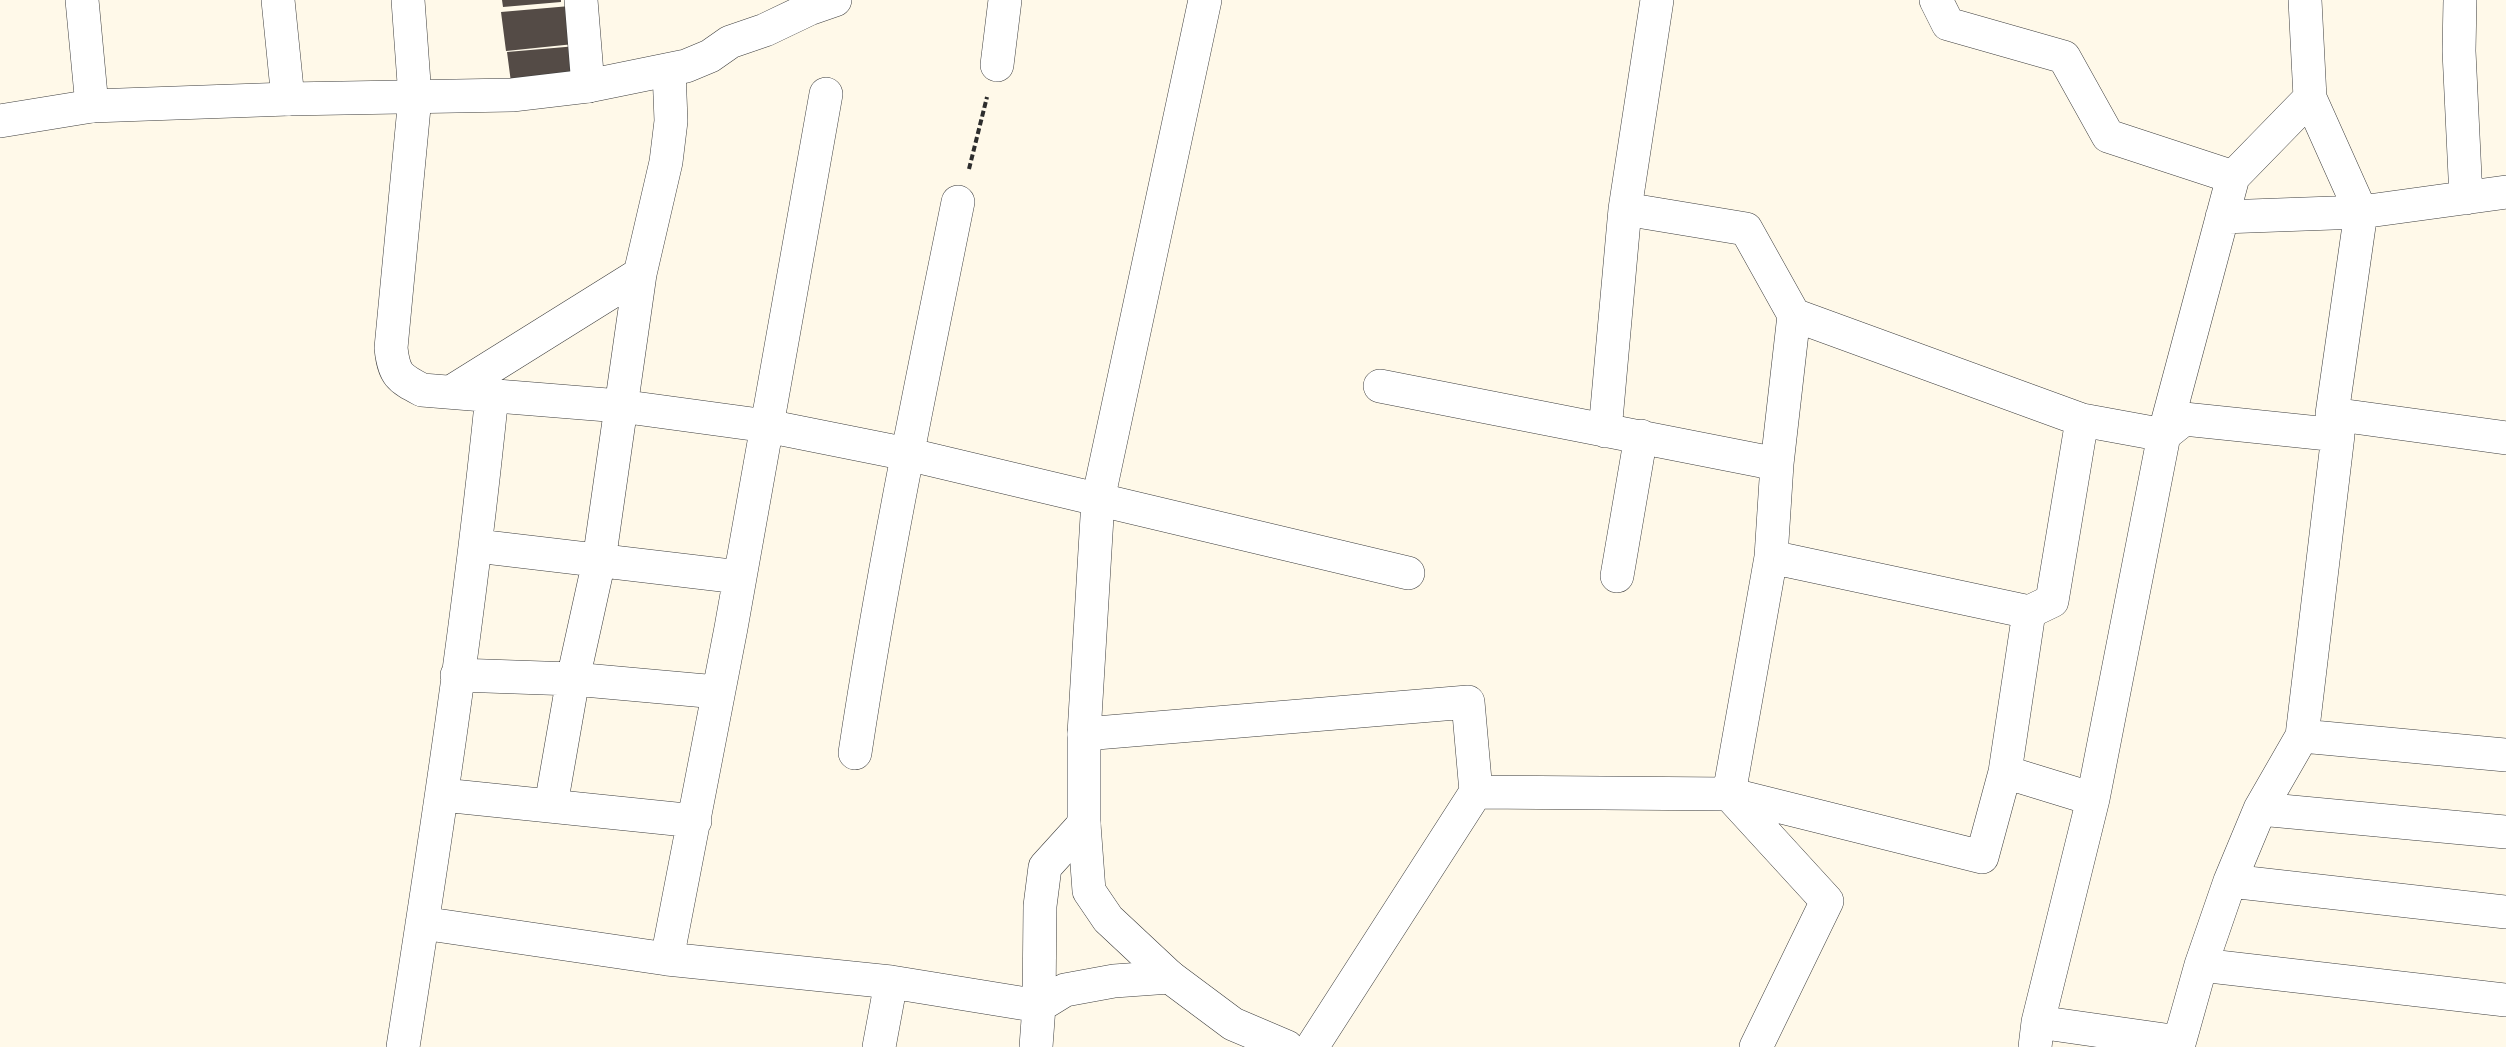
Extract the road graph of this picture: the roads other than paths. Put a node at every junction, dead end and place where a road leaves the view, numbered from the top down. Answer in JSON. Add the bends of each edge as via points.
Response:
{"nodes":[{"id":1,"x":82,"y":0,"type":"edge"},
{"id":2,"x":278,"y":0,"type":"edge"},
{"id":3,"x":408,"y":0,"type":"edge"},
{"id":4,"x":581,"y":0,"type":"edge"},
{"id":5,"x":1005,"y":0,"type":"edge"},
{"id":6,"x":1205,"y":0,"type":"edge"},
{"id":7,"x":1657,"y":0,"type":"edge"},
{"id":8,"x":2305,"y":0,"type":"edge"},
{"id":9,"x":2460,"y":0,"type":"edge"},
{"id":10,"x":818,"y":3,"type":"edge"},
{"id":11,"x":1946,"y":8,"type":"edge"},
{"id":12,"x":997,"y":65,"type":"road end"},
{"id":13,"x":669,"y":70,"type":"junction"},
{"id":14,"x":588,"y":86,"type":"junction"},
{"id":15,"x":826,"y":94,"type":"dead end"},
{"id":16,"x":415,"y":97,"type":"junction"},
{"id":17,"x":2310,"y":98,"type":"junction"},
{"id":18,"x":288,"y":99,"type":"junction"},
{"id":19,"x":92,"y":106,"type":"junction"},
{"id":20,"x":0,"y":121,"type":"edge"},
{"id":21,"x":2233,"y":177,"type":"junction"},
{"id":22,"x":963,"y":187,"type":"road end"},
{"id":23,"x":2506,"y":192,"type":"edge"},
{"id":24,"x":2466,"y":198,"type":"junction"},
{"id":25,"x":1625,"y":209,"type":"junction"},
{"id":26,"x":2361,"y":212,"type":"junction"},
{"id":27,"x":2222,"y":217,"type":"junction"},
{"id":28,"x":640,"y":274,"type":"junction"},
{"id":29,"x":1794,"y":315,"type":"junction"},
{"id":30,"x":1380,"y":386,"type":"dead end"},
{"id":31,"x":451,"y":392,"type":"junction"},
{"id":32,"x":492,"y":395,"type":"junction"},
{"id":33,"x":620,"y":406,"type":"junction"},
{"id":34,"x":2082,"y":420,"type":"junction"},
{"id":35,"x":2335,"y":425,"type":"junction"},
{"id":36,"x":767,"y":426,"type":"junction"},
{"id":37,"x":1605,"y":431,"type":"junction"},
{"id":38,"x":2164,"y":435,"type":"junction"},
{"id":39,"x":1641,"y":436,"type":"junction"},
{"id":40,"x":2506,"y":438,"type":"edge"},
{"id":41,"x":907,"y":454,"type":"junction"},
{"id":42,"x":1777,"y":464,"type":"junction"},
{"id":43,"x":1098,"y":500,"type":"junction"},
{"id":44,"x":477,"y":546,"type":"junction"},
{"id":45,"x":1771,"y":557,"type":"junction"},
{"id":46,"x":599,"y":561,"type":"junction"},
{"id":47,"x":1408,"y":573,"type":"dead end"},
{"id":48,"x":1617,"y":576,"type":"dead end"},
{"id":49,"x":739,"y":577,"type":"junction"},
{"id":50,"x":2029,"y":612,"type":"junction"},
{"id":51,"x":457,"y":675,"type":"junction"},
{"id":52,"x":573,"y":679,"type":"junction"},
{"id":53,"x":717,"y":692,"type":"junction"},
{"id":54,"x":1083,"y":734,"type":"junction"},
{"id":55,"x":2302,"y":736,"type":"junction"},
{"id":56,"x":855,"y":753,"type":"dead end"},
{"id":57,"x":2506,"y":755,"type":"edge"},
{"id":58,"x":2006,"y":772,"type":"junction"},
{"id":59,"x":1476,"y":792,"type":"junction"},
{"id":60,"x":1729,"y":794,"type":"junction"},
{"id":61,"x":443,"y":795,"type":"junction"},
{"id":62,"x":2093,"y":799,"type":"junction"},
{"id":63,"x":551,"y":805,"type":"junction"},
{"id":64,"x":2260,"y":809,"type":"junction"},
{"id":65,"x":695,"y":821,"type":"junction"},
{"id":66,"x":1083,"y":824,"type":"junction"},
{"id":67,"x":2506,"y":832,"type":"edge"},
{"id":68,"x":2230,"y":880,"type":"junction"},
{"id":69,"x":2506,"y":912,"type":"edge"},
{"id":70,"x":422,"y":923,"type":"junction"},
{"id":71,"x":667,"y":959,"type":"junction"},
{"id":72,"x":2201,"y":966,"type":"junction"},
{"id":73,"x":1170,"y":976,"type":"junction"},
{"id":74,"x":891,"y":982,"type":"junction"},
{"id":75,"x":2506,"y":1000,"type":"edge"},
{"id":76,"x":1039,"y":1006,"type":"junction"},
{"id":77,"x":2037,"y":1035,"type":"edge"},
{"id":78,"x":2179,"y":1045,"type":"edge"},
{"id":79,"x":404,"y":1047,"type":"edge"},
{"id":80,"x":879,"y":1047,"type":"edge"},
{"id":81,"x":1036,"y":1047,"type":"edge"},
{"id":82,"x":1287,"y":1047,"type":"edge"},
{"id":83,"x":1312,"y":1047,"type":"edge"},
{"id":84,"x":1756,"y":1047,"type":"edge"}],
"edges":[{"from":1,"to":19,"type":"street"},
{"from":2,"to":18,"type":"street"},
{"from":3,"to":16,"type":"street"},
{"from":4,"to":14,"type":"street"},
{"from":5,"to":12,"type":"street"},
{"from":6,"to":43,"type":"street"},
{"from":7,"to":25,"type":"street"},
{"from":8,"to":17,"type":"street"},
{"from":9,"to":24,"type":"street"},
{"from":10,"to":13,"type":"street","via":[[765,30],[730,42],[710,56]]},
{"from":11,"to":21,"type":"street","via":[[2064,57],[2108,136]]},
{"from":13,"to":14,"type":"street"},
{"from":13,"to":28,"type":"street","via":[[671,121],[666,162]]},
{"from":14,"to":16,"type":"street","via":[[512,95]]},
{"from":15,"to":36,"type":"street"},
{"from":16,"to":18,"type":"street"},
{"from":16,"to":31,"type":"street","via":[[391,348],[400,378],[422,390]]},
{"from":17,"to":21,"type":"street"},
{"from":17,"to":26,"type":"street"},
{"from":18,"to":19,"type":"street"},
{"from":19,"to":20,"type":"street"},
{"from":21,"to":27,"type":"street"},
{"from":22,"to":41,"type":"street"},
{"from":23,"to":24,"type":"street"},
{"from":24,"to":26,"type":"street"},
{"from":25,"to":29,"type":"street","via":[[1746,229]]},
{"from":25,"to":37,"type":"street"},
{"from":26,"to":27,"type":"street"},
{"from":26,"to":35,"type":"street"},
{"from":27,"to":38,"type":"street"},
{"from":28,"to":31,"type":"street"},
{"from":28,"to":33,"type":"street"},
{"from":29,"to":34,"type":"street"},
{"from":29,"to":42,"type":"street"},
{"from":30,"to":37,"type":"street"},
{"from":31,"to":32,"type":"street"},
{"from":32,"to":33,"type":"street"},
{"from":32,"to":44,"type":"street"},
{"from":33,"to":36,"type":"street"},
{"from":33,"to":46,"type":"street"},
{"from":34,"to":38,"type":"street"},
{"from":34,"to":50,"type":"street","via":[[2052,601]]},
{"from":35,"to":38,"type":"street","via":[[2184,419]]},
{"from":35,"to":40,"type":"street"},
{"from":35,"to":55,"type":"street"},
{"from":36,"to":41,"type":"street"},
{"from":36,"to":49,"type":"street"},
{"from":37,"to":39,"type":"street"},
{"from":38,"to":62,"type":"street"},
{"from":39,"to":42,"type":"street"},
{"from":39,"to":48,"type":"street"},
{"from":41,"to":43,"type":"street"},
{"from":41,"to":56,"type":"street"},
{"from":42,"to":45,"type":"street"},
{"from":43,"to":47,"type":"street"},
{"from":43,"to":54,"type":"street"},
{"from":44,"to":46,"type":"street"},
{"from":44,"to":51,"type":"street"},
{"from":45,"to":50,"type":"street"},
{"from":45,"to":60,"type":"street"},
{"from":46,"to":49,"type":"street"},
{"from":46,"to":52,"type":"street"},
{"from":49,"to":53,"type":"street"},
{"from":50,"to":58,"type":"street"},
{"from":51,"to":52,"type":"street"},
{"from":51,"to":61,"type":"street"},
{"from":52,"to":53,"type":"street"},
{"from":52,"to":63,"type":"street"},
{"from":53,"to":65,"type":"street"},
{"from":54,"to":59,"type":"street","via":[[1468,702]]},
{"from":54,"to":66,"type":"street"},
{"from":55,"to":57,"type":"street"},
{"from":55,"to":64,"type":"street"},
{"from":58,"to":60,"type":"street","via":[[1982,857]]},
{"from":58,"to":62,"type":"street"},
{"from":59,"to":60,"type":"street"},
{"from":59,"to":83,"type":"street"},
{"from":60,"to":84,"type":"street","via":[[1827,902]]},
{"from":61,"to":63,"type":"street"},
{"from":61,"to":70,"type":"street"},
{"from":62,"to":77,"type":"street"},
{"from":63,"to":65,"type":"street"},
{"from":64,"to":67,"type":"street"},
{"from":64,"to":68,"type":"street"},
{"from":65,"to":71,"type":"street"},
{"from":66,"to":73,"type":"street","via":[[1089,891],[1108,919]]},
{"from":66,"to":76,"type":"street","via":[[1045,867],[1040,906]]},
{"from":68,"to":69,"type":"street"},
{"from":68,"to":72,"type":"street"},
{"from":70,"to":71,"type":"street"},
{"from":70,"to":79,"type":"street"},
{"from":71,"to":74,"type":"street"},
{"from":72,"to":75,"type":"street"},
{"from":72,"to":78,"type":"street"},
{"from":73,"to":76,"type":"street","via":[[1065,990]]},
{"from":73,"to":82,"type":"street","via":[[1233,1024]]},
{"from":74,"to":76,"type":"street"},
{"from":74,"to":80,"type":"street"},
{"from":76,"to":81,"type":"street"},
{"from":77,"to":78,"type":"street"}]}
